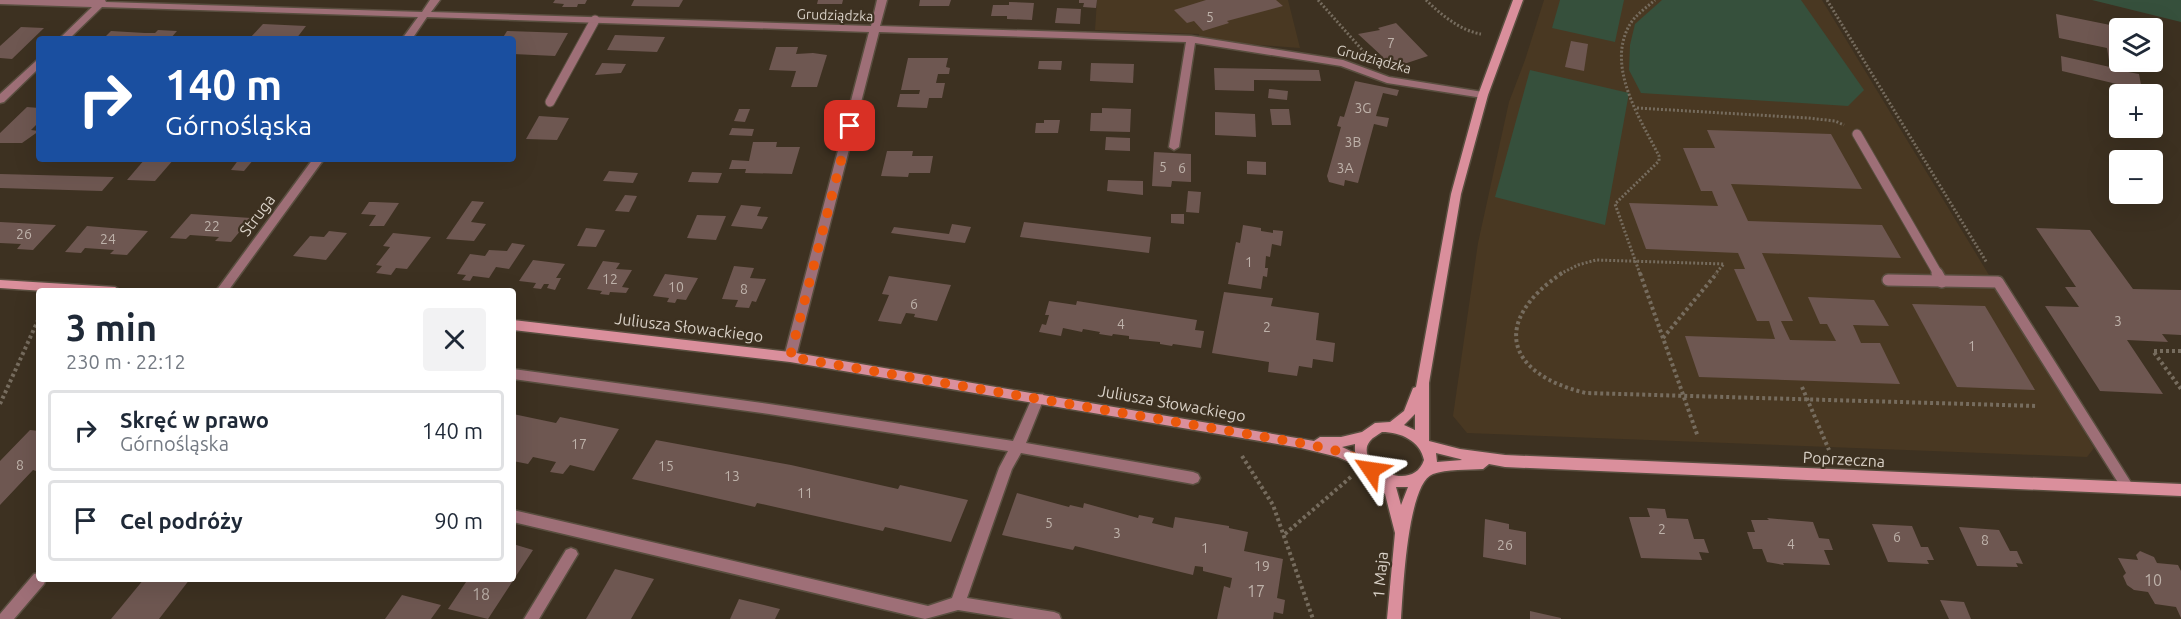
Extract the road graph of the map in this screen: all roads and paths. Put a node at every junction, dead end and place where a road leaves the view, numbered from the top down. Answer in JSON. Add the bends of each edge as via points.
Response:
{"nodes":[{"id":1,"x":435,"y":0,"type":"edge"},
{"id":2,"x":882,"y":0,"type":"edge"},
{"id":3,"x":1318,"y":0,"type":"edge"},
{"id":4,"x":1426,"y":0,"type":"edge"},
{"id":5,"x":1518,"y":0,"type":"edge"},
{"id":6,"x":1655,"y":0,"type":"edge"},
{"id":7,"x":1827,"y":0,"type":"edge"},
{"id":8,"x":0,"y":1,"type":"edge"},
{"id":9,"x":102,"y":2,"type":"edge"},
{"id":10,"x":425,"y":14,"type":"junction"},
{"id":11,"x":595,"y":20,"type":"junction"},
{"id":12,"x":875,"y":30,"type":"junction"},
{"id":13,"x":1481,"y":34,"type":"dead end"},
{"id":14,"x":67,"y":36,"type":"edge"},
{"id":15,"x":409,"y":36,"type":"edge"},
{"id":16,"x":1191,"y":39,"type":"junction"},
{"id":17,"x":36,"y":66,"type":"edge"},
{"id":18,"x":1387,"y":80,"type":"junction"},
{"id":19,"x":1483,"y":95,"type":"junction"},
{"id":20,"x":0,"y":100,"type":"edge"},
{"id":21,"x":549,"y":102,"type":"dead end"},
{"id":22,"x":1637,"y":108,"type":"junction"},
{"id":23,"x":1857,"y":134,"type":"joint"},
{"id":24,"x":1174,"y":147,"type":"dead end"},
{"id":25,"x":317,"y":162,"type":"edge"},
{"id":26,"x":1635,"y":262,"type":"junction"},
{"id":27,"x":1888,"y":280,"type":"dead end"},
{"id":28,"x":1942,"y":282,"type":"junction"},
{"id":29,"x":1998,"y":282,"type":"junction"},
{"id":30,"x":0,"y":284,"type":"edge"},
{"id":31,"x":66,"y":288,"type":"edge"},
{"id":32,"x":224,"y":288,"type":"edge"},
{"id":33,"x":36,"y":325,"type":"edge"},
{"id":34,"x":516,"y":325,"type":"edge"},
{"id":35,"x":1663,"y":338,"type":"junction"},
{"id":36,"x":2181,"y":351,"type":"edge"},
{"id":37,"x":790,"y":357,"type":"junction"},
{"id":38,"x":516,"y":374,"type":"edge"},
{"id":39,"x":1423,"y":383,"type":"junction"},
{"id":40,"x":1802,"y":387,"type":"dead end"},
{"id":41,"x":2181,"y":389,"type":"edge"},
{"id":42,"x":1683,"y":396,"type":"junction"},
{"id":43,"x":1038,"y":398,"type":"junction"},
{"id":44,"x":1807,"y":398,"type":"junction"},
{"id":45,"x":0,"y":404,"type":"edge"},
{"id":46,"x":2038,"y":406,"type":"dead end"},
{"id":47,"x":1394,"y":427,"type":"junction"},
{"id":48,"x":1364,"y":437,"type":"junction"},
{"id":49,"x":1698,"y":437,"type":"dead end"},
{"id":50,"x":1423,"y":442,"type":"junction"},
{"id":51,"x":1300,"y":443,"type":"junction"},
{"id":52,"x":1018,"y":446,"type":"junction"},
{"id":53,"x":1829,"y":450,"type":"dead end"},
{"id":54,"x":1242,"y":456,"type":"dead end"},
{"id":55,"x":1505,"y":461,"type":"junction"},
{"id":56,"x":1365,"y":464,"type":"junction"},
{"id":57,"x":1423,"y":473,"type":"junction"},
{"id":58,"x":1352,"y":475,"type":"dead end"},
{"id":59,"x":1378,"y":476,"type":"junction"},
{"id":60,"x":1193,"y":478,"type":"dead end"},
{"id":61,"x":2128,"y":488,"type":"junction"},
{"id":62,"x":2181,"y":490,"type":"edge"},
{"id":63,"x":516,"y":517,"type":"edge"},
{"id":64,"x":1284,"y":534,"type":"junction"},
{"id":65,"x":1402,"y":535,"type":"junction"},
{"id":66,"x":571,"y":554,"type":"dead end"},
{"id":67,"x":36,"y":582,"type":"edge"},
{"id":68,"x":958,"y":603,"type":"junction"},
{"id":69,"x":5,"y":619,"type":"edge"},
{"id":70,"x":531,"y":619,"type":"edge"},
{"id":71,"x":1054,"y":619,"type":"edge"},
{"id":72,"x":1313,"y":619,"type":"edge"},
{"id":73,"x":1394,"y":619,"type":"edge"}],
"edges":[{"from":1,"to":10,"type":"street"},
{"from":2,"to":12,"type":"street"},
{"from":3,"to":18,"type":"path"},
{"from":4,"to":13,"type":"path","via":[[1439,13]]},
{"from":5,"to":19,"type":"street"},
{"from":6,"to":22,"type":"path","via":[[1627,28],[1622,54],[1625,82]]},
{"from":7,"to":29,"type":"path"},
{"from":8,"to":9,"type":"street","name":"Grudziądzka"},
{"from":9,"to":10,"type":"street","name":"Grudziądzka"},
{"from":9,"to":14,"type":"street"},
{"from":10,"to":11,"type":"street","name":"Grudziądzka"},
{"from":10,"to":15,"type":"street"},
{"from":11,"to":12,"type":"street","name":"Grudziądzka"},
{"from":11,"to":21,"type":"lane"},
{"from":12,"to":16,"type":"street","name":"Grudziądzka"},
{"from":12,"to":37,"type":"street"},
{"from":16,"to":18,"type":"street","name":"Grudziądzka","via":[[1342,63]]},
{"from":16,"to":24,"type":"street"},
{"from":17,"to":20,"type":"street"},
{"from":18,"to":19,"type":"street","name":"Grudziądzka"},
{"from":19,"to":39,"type":"street","via":[[1456,194]]},
{"from":22,"to":23,"type":"path","via":[[1835,121]]},
{"from":22,"to":26,"type":"path","via":[[1659,161],[1615,204]]},
{"from":23,"to":28,"type":"lane"},
{"from":25,"to":32,"type":"street","name":"Struga"},
{"from":26,"to":35,"type":"path"},
{"from":26,"to":35,"type":"path","via":[[1724,264]]},
{"from":26,"to":42,"type":"path","via":[[1592,260],[1569,268],[1536,295],[1519,316],[1516,344],[1524,360],[1551,382],[1571,391]]},
{"from":27,"to":28,"type":"lane"},
{"from":28,"to":29,"type":"lane"},
{"from":29,"to":61,"type":"lane"},
{"from":30,"to":31,"type":"street"},
{"from":33,"to":45,"type":"path"},
{"from":34,"to":37,"type":"street","name":"Juliusza Słowackiego"},
{"from":35,"to":42,"type":"path"},
{"from":36,"to":41,"type":"path","via":[[2153,351]]},
{"from":37,"to":43,"type":"street","name":"Juliusza Słowackiego"},
{"from":38,"to":52,"type":"street"},
{"from":39,"to":47,"type":"street","via":[[1409,414]]},
{"from":39,"to":50,"type":"street"},
{"from":40,"to":44,"type":"path"},
{"from":42,"to":44,"type":"path"},
{"from":42,"to":49,"type":"path"},
{"from":43,"to":51,"type":"street","name":"Juliusza Słowackiego"},
{"from":43,"to":52,"type":"street"},
{"from":44,"to":46,"type":"path"},
{"from":44,"to":53,"type":"path"},
{"from":47,"to":48,"type":"street","via":[[1380,428]]},
{"from":47,"to":50,"type":"street","via":[[1408,430]]},
{"from":48,"to":51,"type":"street","name":"Juliusza Słowackiego"},
{"from":48,"to":56,"type":"street","via":[[1361,448]]},
{"from":50,"to":55,"type":"street","name":"Poprzeczna","via":[[1460,454]]},
{"from":50,"to":57,"type":"street","via":[[1430,457]]},
{"from":51,"to":56,"type":"street","name":"Juliusza Słowackiego","via":[[1341,452]]},
{"from":52,"to":60,"type":"street"},
{"from":52,"to":68,"type":"street","via":[[1006,468]]},
{"from":54,"to":64,"type":"path","via":[[1273,505]]},
{"from":55,"to":57,"type":"street","name":"Poprzeczna"},
{"from":55,"to":61,"type":"street","name":"Poprzeczna"},
{"from":56,"to":59,"type":"street"},
{"from":57,"to":59,"type":"street","via":[[1397,482]]},
{"from":57,"to":65,"type":"street","name":"1 Maja","via":[[1409,498]]},
{"from":58,"to":64,"type":"path"},
{"from":59,"to":65,"type":"street","name":"1 Maja","via":[[1391,491]]},
{"from":61,"to":62,"type":"street","name":"Poprzeczna"},
{"from":63,"to":68,"type":"street","via":[[928,614]]},
{"from":64,"to":72,"type":"path"},
{"from":65,"to":73,"type":"street","name":"1 Maja"},
{"from":66,"to":70,"type":"street"},
{"from":67,"to":69,"type":"street"},
{"from":68,"to":71,"type":"street"}]}
